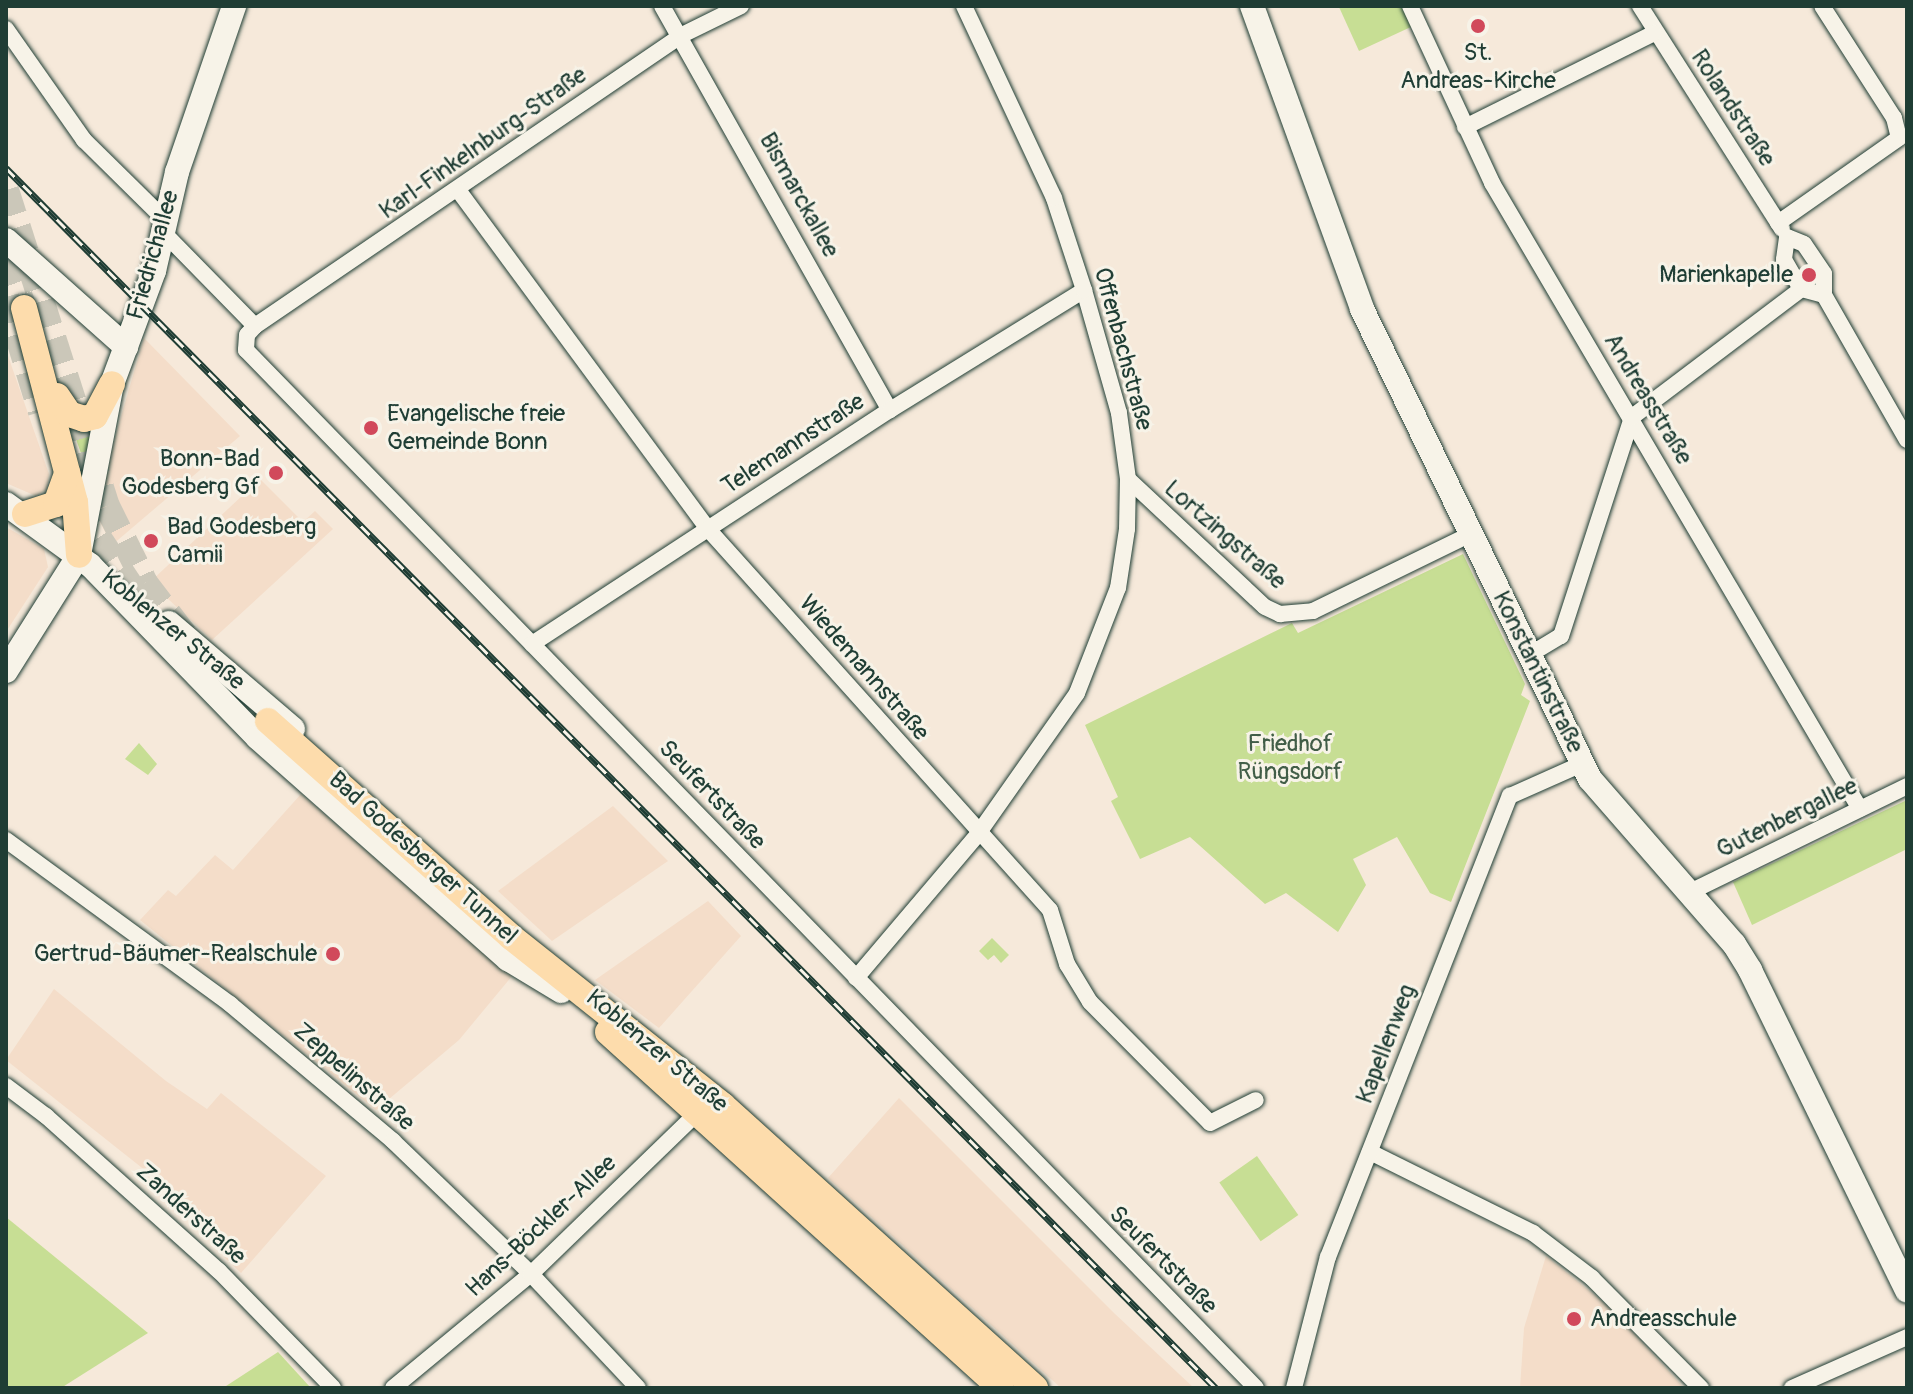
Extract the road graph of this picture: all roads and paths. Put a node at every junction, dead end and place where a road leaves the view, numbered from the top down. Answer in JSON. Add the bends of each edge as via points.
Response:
{"nodes":[{"id":1,"x":234,"y":6,"type":"edge"},
{"id":2,"x":662,"y":6,"type":"edge"},
{"id":3,"x":741,"y":6,"type":"edge"},
{"id":4,"x":964,"y":6,"type":"edge"},
{"id":5,"x":1252,"y":6,"type":"edge"},
{"id":6,"x":1410,"y":6,"type":"edge"},
{"id":7,"x":1640,"y":6,"type":"edge"},
{"id":8,"x":1822,"y":6,"type":"edge"},
{"id":9,"x":6,"y":29,"type":"edge"},
{"id":10,"x":1654,"y":33,"type":"junction"},
{"id":11,"x":682,"y":35,"type":"junction"},
{"id":12,"x":1465,"y":127,"type":"junction"},
{"id":13,"x":458,"y":190,"type":"junction"},
{"id":14,"x":163,"y":225,"type":"junction"},
{"id":15,"x":1782,"y":230,"type":"junction"},
{"id":16,"x":6,"y":240,"type":"edge"},
{"id":17,"x":1801,"y":289,"type":"junction"},
{"id":18,"x":1084,"y":290,"type":"junction"},
{"id":19,"x":1824,"y":295,"type":"junction"},
{"id":20,"x":255,"y":326,"type":"junction"},
{"id":21,"x":126,"y":347,"type":"junction"},
{"id":22,"x":112,"y":384,"type":"junction"},
{"id":23,"x":57,"y":396,"type":"junction"},
{"id":24,"x":890,"y":410,"type":"junction"},
{"id":25,"x":1632,"y":417,"type":"junction"},
{"id":26,"x":1907,"y":440,"type":"edge"},
{"id":27,"x":67,"y":473,"type":"junction"},
{"id":28,"x":1128,"y":479,"type":"junction"},
{"id":29,"x":89,"y":498,"type":"junction"},
{"id":30,"x":15,"y":509,"type":"edge"},
{"id":31,"x":708,"y":529,"type":"junction"},
{"id":32,"x":1471,"y":534,"type":"junction"},
{"id":33,"x":84,"y":560,"type":"junction"},
{"id":34,"x":532,"y":644,"type":"junction"},
{"id":35,"x":1529,"y":655,"type":"junction"},
{"id":36,"x":6,"y":671,"type":"edge"},
{"id":37,"x":256,"y":697,"type":"junction"},
{"id":38,"x":235,"y":716,"type":"junction"},
{"id":39,"x":267,"y":726,"type":"junction"},
{"id":40,"x":1582,"y":764,"type":"junction"},
{"id":41,"x":1907,"y":786,"type":"edge"},
{"id":42,"x":1860,"y":809,"type":"junction"},
{"id":43,"x":978,"y":834,"type":"junction"},
{"id":44,"x":6,"y":840,"type":"edge"},
{"id":45,"x":1688,"y":893,"type":"junction"},
{"id":46,"x":856,"y":978,"type":"junction"},
{"id":47,"x":571,"y":990,"type":"junction"},
{"id":48,"x":6,"y":1086,"type":"edge"},
{"id":49,"x":1256,"y":1100,"type":"dead end"},
{"id":50,"x":722,"y":1105,"type":"junction"},
{"id":51,"x":696,"y":1110,"type":"junction"},
{"id":52,"x":1370,"y":1152,"type":"junction"},
{"id":53,"x":531,"y":1274,"type":"junction"},
{"id":54,"x":1907,"y":1291,"type":"edge"},
{"id":55,"x":1907,"y":1337,"type":"edge"},
{"id":56,"x":333,"y":1388,"type":"edge"},
{"id":57,"x":393,"y":1388,"type":"edge"},
{"id":58,"x":638,"y":1388,"type":"edge"},
{"id":59,"x":1001,"y":1388,"type":"edge"},
{"id":60,"x":1035,"y":1388,"type":"edge"},
{"id":61,"x":1256,"y":1388,"type":"edge"},
{"id":62,"x":1294,"y":1388,"type":"edge"},
{"id":63,"x":1701,"y":1388,"type":"edge"},
{"id":64,"x":1792,"y":1388,"type":"edge"}],
"edges":[{"from":1,"to":14,"type":"main road","name":"Friedrichallee"},
{"from":2,"to":11,"type":"street","name":"Bismarckallee"},
{"from":3,"to":11,"type":"street","name":"Karl-Finkelnburg-Straße"},
{"from":4,"to":18,"type":"street","name":"Offenbachstraße","via":[[1054,198]]},
{"from":5,"to":32,"type":"main road","name":"Konstantinstraße","via":[[1362,309]]},
{"from":6,"to":12,"type":"street","name":"Andreasstraße"},
{"from":7,"to":10,"type":"street","name":"Rolandstraße"},
{"from":8,"to":15,"type":"street","via":[[1894,118],[1899,138]]},
{"from":9,"to":14,"type":"street","via":[[84,140]]},
{"from":10,"to":12,"type":"street"},
{"from":10,"to":15,"type":"street","name":"Rolandstraße"},
{"from":11,"to":13,"type":"street","name":"Karl-Finkelnburg-Straße"},
{"from":11,"to":24,"type":"street","name":"Bismarckallee"},
{"from":12,"to":25,"type":"street","name":"Andreasstraße","via":[[1492,183]]},
{"from":13,"to":20,"type":"street","name":"Karl-Finkelnburg-Straße"},
{"from":13,"to":31,"type":"street","name":"Wiedemannstraße"},
{"from":14,"to":20,"type":"street"},
{"from":14,"to":21,"type":"main road","name":"Friedrichallee","via":[[154,271]]},
{"from":15,"to":17,"type":"street","name":"Rolandstraße","via":[[1784,259]]},
{"from":15,"to":19,"type":"street","name":"Rolandstraße","via":[[1804,244],[1824,274]]},
{"from":16,"to":21,"type":"main road"},
{"from":17,"to":19,"type":"street"},
{"from":17,"to":25,"type":"street"},
{"from":18,"to":24,"type":"street","name":"Telemannstraße"},
{"from":18,"to":28,"type":"street","name":"Offenbachstraße","via":[[1119,413]]},
{"from":19,"to":26,"type":"street","name":"Rolandstraße"},
{"from":20,"to":34,"type":"street","name":"Seufertstraße","via":[[247,335],[246,350],[256,365]]},
{"from":21,"to":22,"type":"main road","name":"Friedrichallee"},
{"from":22,"to":23,"type":"main road","via":[[95,416],[84,419],[69,414]]},
{"from":22,"to":29,"type":"main road","name":"Friedrichallee"},
{"from":23,"to":27,"type":"main road","via":[[28,309]]},
{"from":23,"to":29,"type":"main road"},
{"from":24,"to":31,"type":"street","name":"Telemannstraße"},
{"from":25,"to":35,"type":"street","via":[[1561,636]]},
{"from":25,"to":42,"type":"street","name":"Andreasstraße"},
{"from":27,"to":30,"type":"main road","via":[[56,504]]},
{"from":27,"to":33,"type":"main road"},
{"from":28,"to":32,"type":"street","name":"Lortzingstraße","via":[[1265,607],[1280,614],[1313,611]]},
{"from":28,"to":43,"type":"street","name":"Offenbachstraße","via":[[1120,576],[1104,630],[1077,693]]},
{"from":29,"to":33,"type":"main road","name":"Friedrichallee"},
{"from":30,"to":33,"type":"main road","name":"Koblenzer Straße"},
{"from":31,"to":34,"type":"street","name":"Telemannstraße"},
{"from":31,"to":43,"type":"street","name":"Wiedemannstraße"},
{"from":32,"to":35,"type":"main road","name":"Konstantinstraße"},
{"from":33,"to":36,"type":"main road"},
{"from":33,"to":37,"type":"main road","name":"Koblenzer Straße","via":[[119,581]]},
{"from":33,"to":38,"type":"main road","name":"Koblenzer Straße","via":[[183,655]]},
{"from":34,"to":46,"type":"street","name":"Seufertstraße"},
{"from":35,"to":40,"type":"main road","name":"Konstantinstraße"},
{"from":37,"to":38,"type":"main road","name":"Koblenzer Straße","via":[[252,715]]},
{"from":37,"to":39,"type":"main road","name":"Koblenzer Straße"},
{"from":38,"to":39,"type":"main road","name":"Koblenzer Straße"},
{"from":39,"to":47,"type":"main road","name":"Bad Godesberger Tunnel"},
{"from":40,"to":45,"type":"main road","name":"Konstantinstraße","via":[[1607,804]]},
{"from":40,"to":52,"type":"street","name":"Kapellenweg","via":[[1510,796]]},
{"from":41,"to":42,"type":"street","name":"Gutenbergallee"},
{"from":42,"to":45,"type":"street","name":"Gutenbergallee"},
{"from":43,"to":46,"type":"street","name":"Offenbachstraße"},
{"from":43,"to":49,"type":"street","name":"Wiedemannstraße","via":[[1050,910],[1067,964],[1090,1002],[1210,1123]]},
{"from":44,"to":53,"type":"street","name":"Zeppelinstraße","via":[[292,1054],[439,1181]]},
{"from":45,"to":54,"type":"main road","name":"Konstantinstraße","via":[[1750,970]]},
{"from":46,"to":61,"type":"street","name":"Seufertstraße"},
{"from":47,"to":50,"type":"main road","name":"Koblenzer Straße"},
{"from":47,"to":51,"type":"main road","name":"Koblenzer Straße"},
{"from":48,"to":56,"type":"street","name":"Zanderstraße","via":[[219,1271]]},
{"from":50,"to":51,"type":"street"},
{"from":50,"to":60,"type":"main road","name":"Koblenzer Straße"},
{"from":51,"to":53,"type":"street","name":"Hans-Böckler-Allee"},
{"from":51,"to":59,"type":"main road","name":"Koblenzer Straße"},
{"from":52,"to":62,"type":"street","name":"Kapellenweg","via":[[1328,1257]]},
{"from":52,"to":63,"type":"street","via":[[1533,1233],[1592,1278]]},
{"from":53,"to":57,"type":"street","name":"Hans-Böckler-Allee"},
{"from":53,"to":58,"type":"street","name":"Zeppelinstraße"},
{"from":55,"to":64,"type":"street"}]}
